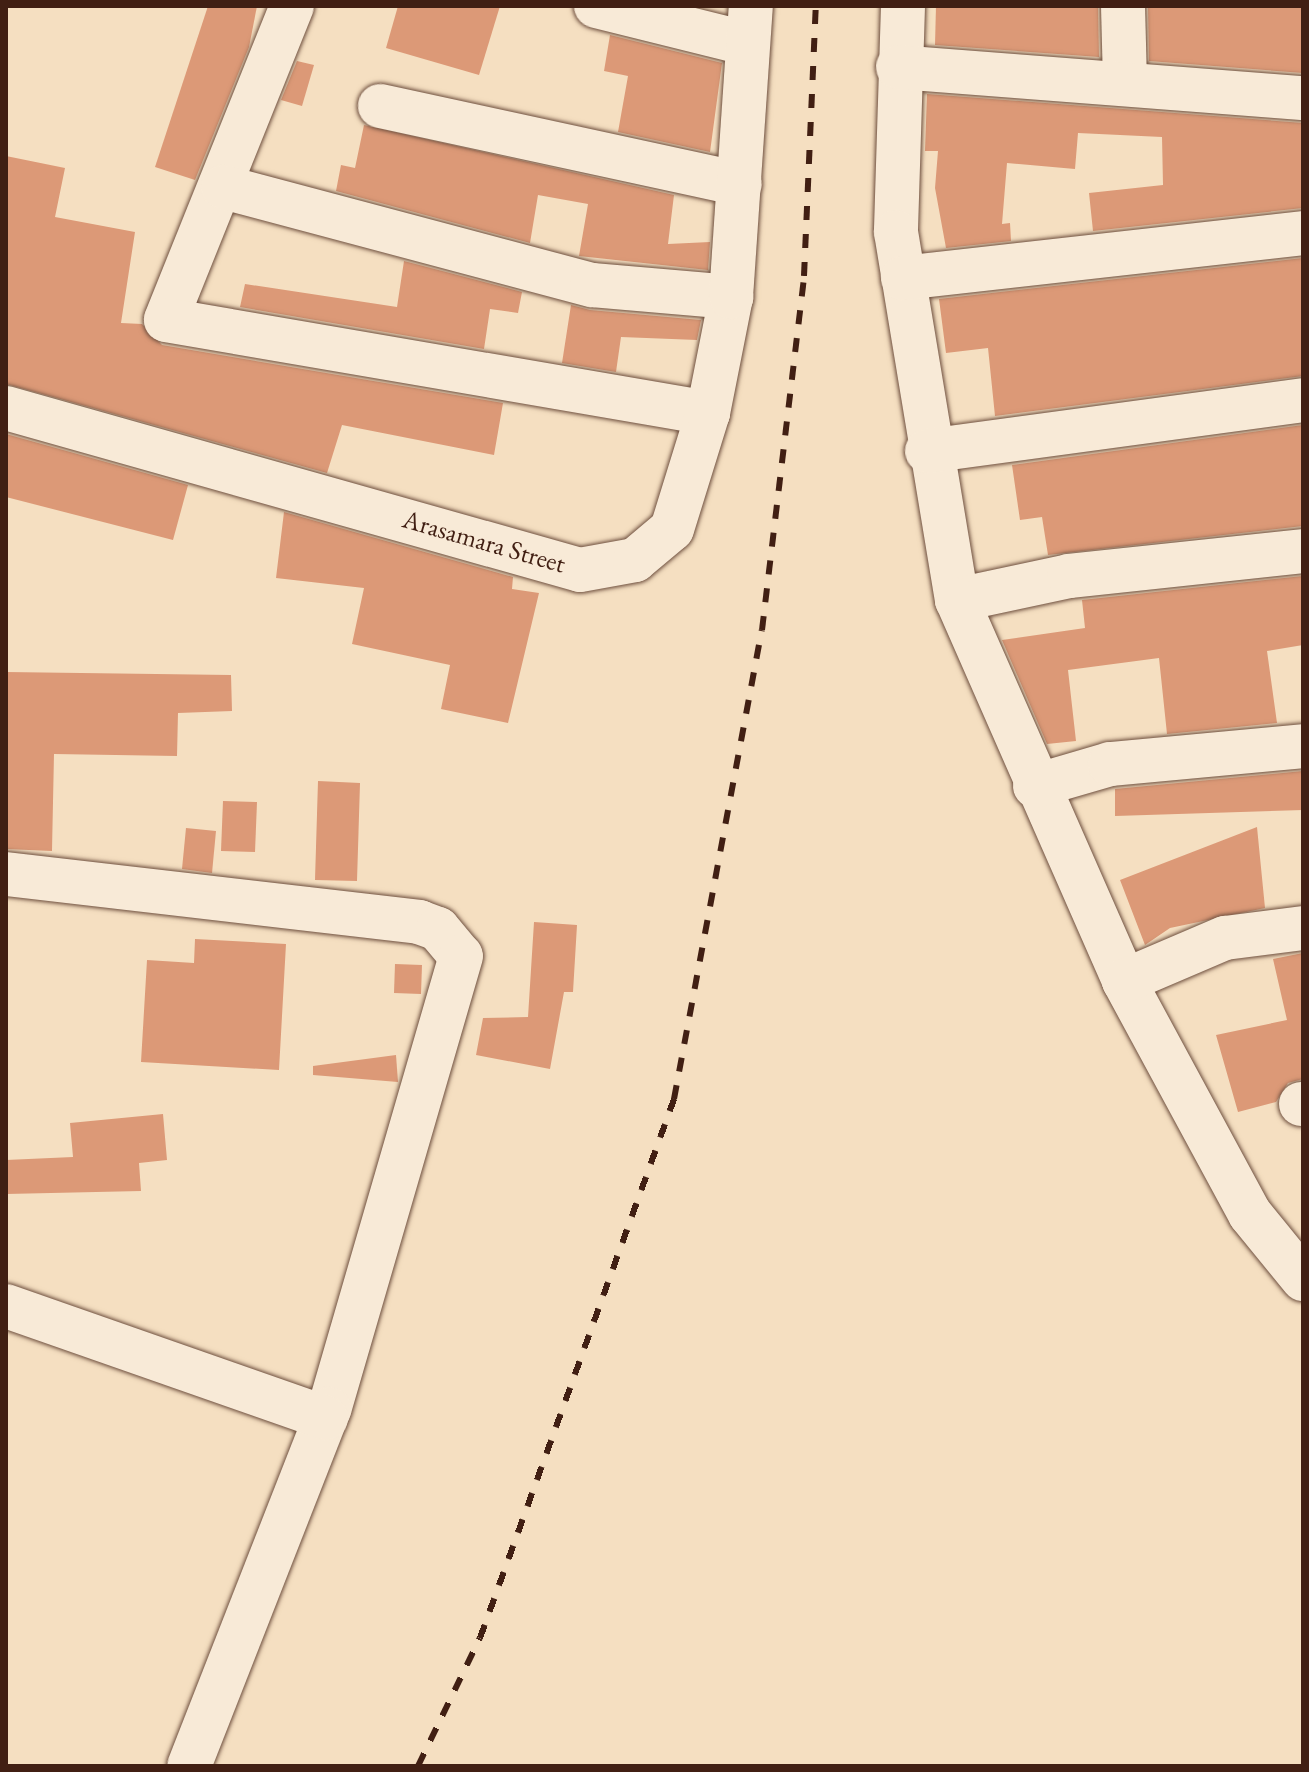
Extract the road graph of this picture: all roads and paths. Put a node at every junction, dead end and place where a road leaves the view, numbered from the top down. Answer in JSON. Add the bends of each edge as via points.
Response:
{"nodes":[{"id":1,"x":292,"y":6,"type":"edge"},
{"id":2,"x":596,"y":6,"type":"edge"},
{"id":3,"x":903,"y":6,"type":"edge"},
{"id":4,"x":1123,"y":6,"type":"edge"},
{"id":5,"x":749,"y":24,"type":"edge"},
{"id":6,"x":898,"y":67,"type":"junction"},
{"id":7,"x":1125,"y":82,"type":"junction"},
{"id":8,"x":1303,"y":98,"type":"edge"},
{"id":9,"x":380,"y":106,"type":"dead end"},
{"id":10,"x":740,"y":184,"type":"junction"},
{"id":11,"x":223,"y":187,"type":"junction"},
{"id":12,"x":1303,"y":233,"type":"edge"},
{"id":13,"x":903,"y":278,"type":"junction"},
{"id":14,"x":731,"y":297,"type":"junction"},
{"id":15,"x":1303,"y":400,"type":"edge"},
{"id":16,"x":6,"y":408,"type":"edge"},
{"id":17,"x":708,"y":413,"type":"junction"},
{"id":18,"x":927,"y":451,"type":"junction"},
{"id":19,"x":1303,"y":551,"type":"edge"},
{"id":20,"x":957,"y":600,"type":"junction"},
{"id":21,"x":1303,"y":746,"type":"edge"},
{"id":22,"x":1035,"y":786,"type":"junction"},
{"id":23,"x":6,"y":874,"type":"edge"},
{"id":24,"x":1303,"y":928,"type":"edge"},
{"id":25,"x":1124,"y":981,"type":"junction"},
{"id":26,"x":1303,"y":1279,"type":"edge"},
{"id":27,"x":6,"y":1306,"type":"edge"},
{"id":28,"x":326,"y":1418,"type":"junction"},
{"id":29,"x":189,"y":1766,"type":"edge"}],
"edges":[{"from":1,"to":11,"type":"street"},
{"from":2,"to":5,"type":"street"},
{"from":3,"to":6,"type":"street"},
{"from":4,"to":7,"type":"street"},
{"from":5,"to":10,"type":"street","name":"Arasamara Street"},
{"from":6,"to":7,"type":"street"},
{"from":6,"to":13,"type":"street"},
{"from":7,"to":8,"type":"street"},
{"from":9,"to":10,"type":"street"},
{"from":10,"to":14,"type":"street","name":"Arasamara Street"},
{"from":11,"to":14,"type":"street","via":[[592,285]]},
{"from":11,"to":17,"type":"street","via":[[166,320]]},
{"from":12,"to":13,"type":"street"},
{"from":13,"to":18,"type":"street"},
{"from":14,"to":17,"type":"street","name":"Arasamara Street"},
{"from":15,"to":18,"type":"street"},
{"from":16,"to":17,"type":"street","name":"Arasamara Street","via":[[580,570],[635,560],[672,529]]},
{"from":18,"to":20,"type":"street"},
{"from":19,"to":20,"type":"street","via":[[1069,576]]},
{"from":20,"to":22,"type":"street"},
{"from":21,"to":22,"type":"street","via":[[1110,764]]},
{"from":22,"to":25,"type":"street"},
{"from":23,"to":28,"type":"street","via":[[419,922],[438,929],[461,956]]},
{"from":24,"to":25,"type":"street","via":[[1225,938]]},
{"from":25,"to":26,"type":"street","via":[[1250,1214]]},
{"from":27,"to":28,"type":"street"},
{"from":28,"to":29,"type":"street"}]}
